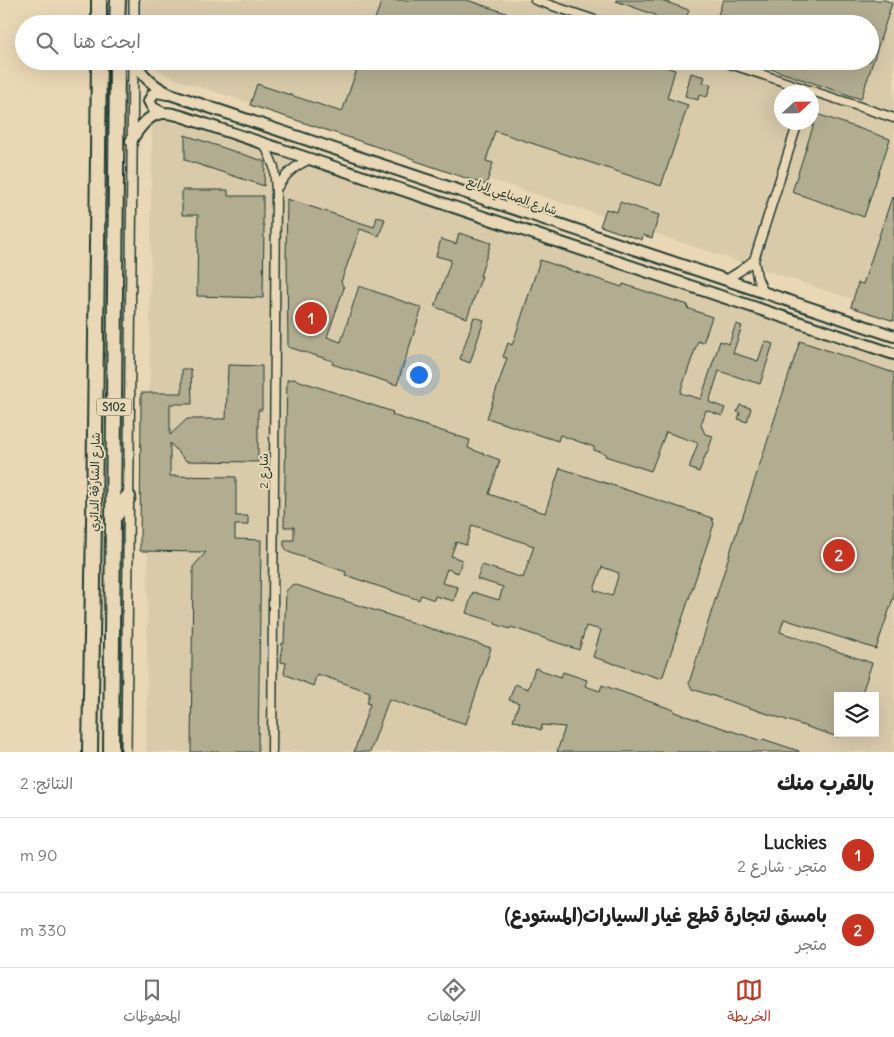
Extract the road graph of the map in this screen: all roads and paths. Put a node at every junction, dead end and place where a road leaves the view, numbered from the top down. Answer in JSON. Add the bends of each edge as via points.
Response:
{"nodes":[{"id":1,"x":99,"y":0,"type":"edge"},
{"id":2,"x":118,"y":0,"type":"edge"},
{"id":3,"x":134,"y":0,"type":"edge"},
{"id":4,"x":535,"y":0,"type":"edge"},
{"id":5,"x":99,"y":15,"type":"edge"},
{"id":6,"x":117,"y":15,"type":"edge"},
{"id":7,"x":134,"y":15,"type":"edge"},
{"id":8,"x":580,"y":15,"type":"edge"},
{"id":9,"x":99,"y":70,"type":"edge"},
{"id":10,"x":117,"y":70,"type":"edge"},
{"id":11,"x":134,"y":70,"type":"edge"},
{"id":12,"x":140,"y":70,"type":"edge"},
{"id":13,"x":747,"y":70,"type":"edge"},
{"id":14,"x":791,"y":85,"type":"edge"},
{"id":15,"x":170,"y":94,"type":"junction"},
{"id":16,"x":819,"y":94,"type":"edge"},
{"id":17,"x":162,"y":113,"type":"junction"},
{"id":18,"x":894,"y":118,"type":"edge"},
{"id":19,"x":795,"y":130,"type":"edge"},
{"id":20,"x":132,"y":141,"type":"junction"},
{"id":21,"x":265,"y":145,"type":"junction"},
{"id":22,"x":312,"y":159,"type":"junction"},
{"id":23,"x":276,"y":190,"type":"junction"},
{"id":24,"x":754,"y":260,"type":"junction"},
{"id":25,"x":726,"y":280,"type":"junction"},
{"id":26,"x":764,"y":293,"type":"junction"},
{"id":27,"x":894,"y":336,"type":"edge"},
{"id":28,"x":894,"y":354,"type":"edge"},
{"id":29,"x":128,"y":497,"type":"junction"},
{"id":30,"x":113,"y":519,"type":"junction"},
{"id":31,"x":90,"y":752,"type":"edge"},
{"id":32,"x":111,"y":752,"type":"edge"},
{"id":33,"x":126,"y":752,"type":"edge"},
{"id":34,"x":272,"y":752,"type":"edge"}],
"edges":[{"from":1,"to":5,"type":"highway"},
{"from":2,"to":6,"type":"highway"},
{"from":3,"to":7,"type":"street"},
{"from":4,"to":8,"type":"street"},
{"from":9,"to":31,"type":"highway","name":"شارع الشارقة الدائري","number":"S102"},
{"from":10,"to":30,"type":"highway","name":"شارع الشارقة الدائري","number":"S102"},
{"from":11,"to":20,"type":"street"},
{"from":12,"to":15,"type":"main road","name":"شارع الصناعي الرابع","via":[[152,85]]},
{"from":13,"to":14,"type":"street"},
{"from":15,"to":17,"type":"main road","via":[[157,92],[150,97],[150,105]]},
{"from":15,"to":25,"type":"main road","name":"شارع الصناعي الرابع"},
{"from":16,"to":18,"type":"street"},
{"from":17,"to":20,"type":"main road","via":[[141,126]]},
{"from":17,"to":21,"type":"main road","via":[[184,117]]},
{"from":19,"to":24,"type":"street"},
{"from":20,"to":29,"type":"street"},
{"from":21,"to":22,"type":"main road"},
{"from":21,"to":23,"type":"street","name":"شارع 2","via":[[274,167]]},
{"from":22,"to":23,"type":"street","via":[[294,167]]},
{"from":22,"to":28,"type":"main road"},
{"from":23,"to":34,"type":"street","name":"شارع 2"},
{"from":24,"to":25,"type":"street"},
{"from":24,"to":26,"type":"street"},
{"from":25,"to":26,"type":"main road","name":"شارع الصناعي الرابع"},
{"from":26,"to":27,"type":"main road","name":"شارع الصناعي الرابع"},
{"from":29,"to":30,"type":"highway"},
{"from":29,"to":33,"type":"street"},
{"from":30,"to":32,"type":"highway","name":"شارع الشارقة الدائري","number":"S102"}]}
